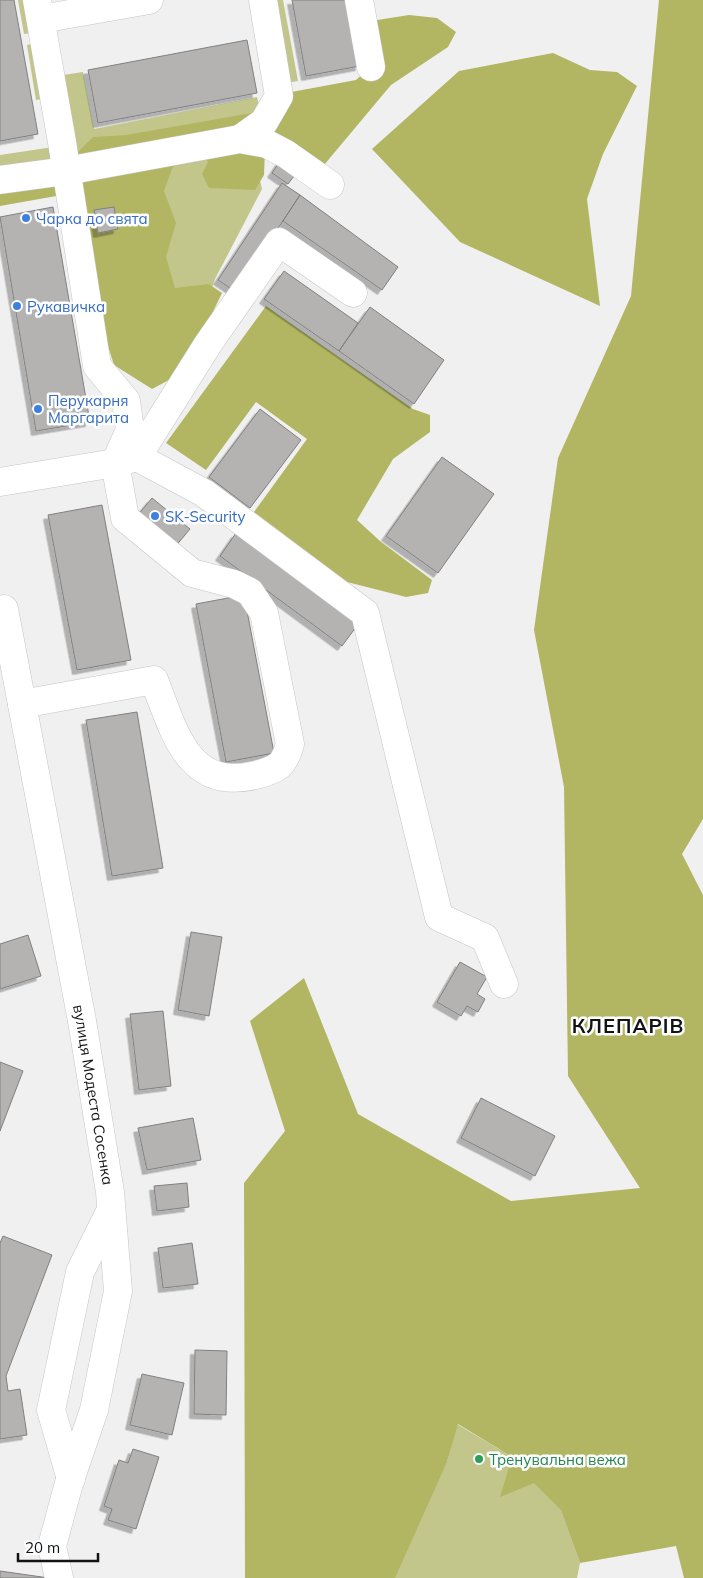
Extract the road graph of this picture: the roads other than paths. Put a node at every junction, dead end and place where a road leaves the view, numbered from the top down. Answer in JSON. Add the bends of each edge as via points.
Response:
{"nodes":[{"id":1,"x":149,"y":0,"type":"edge"},
{"id":2,"x":263,"y":0,"type":"edge"},
{"id":3,"x":359,"y":0,"type":"edge"},
{"id":4,"x":39,"y":9,"type":"edge"},
{"id":5,"x":371,"y":67,"type":"dead end"},
{"id":6,"x":240,"y":138,"type":"junction"},
{"id":7,"x":66,"y":171,"type":"junction"},
{"id":8,"x":0,"y":180,"type":"edge"},
{"id":9,"x":330,"y":185,"type":"dead end"},
{"id":10,"x":353,"y":294,"type":"dead end"},
{"id":11,"x":126,"y":460,"type":"junction"},
{"id":12,"x":0,"y":482,"type":"edge"},
{"id":13,"x":1,"y":605,"type":"edge"},
{"id":14,"x":22,"y":704,"type":"junction"},
{"id":15,"x":504,"y":984,"type":"dead end"},
{"id":16,"x":111,"y":1210,"type":"junction"},
{"id":17,"x":70,"y":1479,"type":"junction"},
{"id":18,"x":59,"y":1578,"type":"edge"}],
"edges":[{"from":1,"to":4,"type":"street"},
{"from":2,"to":6,"type":"street","via":[[279,96],[264,122]]},
{"from":3,"to":5,"type":"street"},
{"from":4,"to":7,"type":"street"},
{"from":6,"to":7,"type":"street"},
{"from":6,"to":9,"type":"street","via":[[267,144]]},
{"from":7,"to":8,"type":"street"},
{"from":7,"to":11,"type":"street","via":[[97,366],[126,401],[130,430]]},
{"from":10,"to":11,"type":"street","via":[[279,242]]},
{"from":11,"to":12,"type":"street"},
{"from":11,"to":14,"type":"street","via":[[125,518],[192,573],[234,584],[250,592],[264,613],[290,744],[286,760],[274,770],[241,779],[210,773],[193,762],[179,744],[154,680]]},
{"from":11,"to":15,"type":"street","via":[[204,493],[364,613],[439,917],[485,938]]},
{"from":13,"to":14,"type":"street","name":"вулиця Модеста Сосенка"},
{"from":14,"to":16,"type":"street","name":"вулиця Модеста Сосенка","via":[[82,1021]]},
{"from":16,"to":17,"type":"street","name":"вулиця Модеста Сосенка","via":[[118,1291],[94,1410]]},
{"from":16,"to":17,"type":"street","via":[[80,1272],[50,1410]]},
{"from":17,"to":18,"type":"street","name":"вулиця Модеста Сосенка","via":[[52,1546]]}]}
